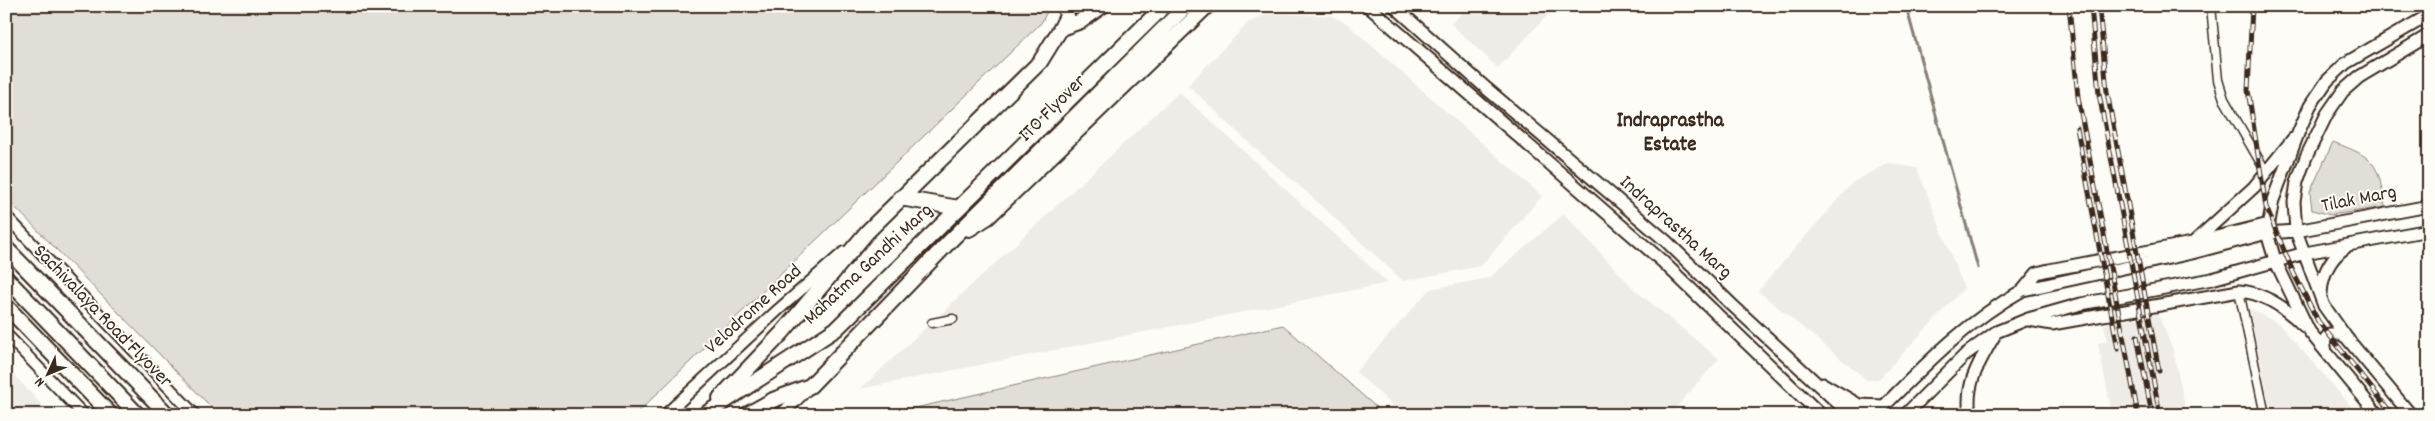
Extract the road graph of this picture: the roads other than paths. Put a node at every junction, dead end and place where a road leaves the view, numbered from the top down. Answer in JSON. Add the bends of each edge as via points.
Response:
{"nodes":[{"id":1,"x":1065,"y":6,"type":"edge"},
{"id":2,"x":1102,"y":6,"type":"edge"},
{"id":3,"x":1164,"y":6,"type":"edge"},
{"id":4,"x":1186,"y":6,"type":"edge"},
{"id":5,"x":1368,"y":6,"type":"edge"},
{"id":6,"x":1394,"y":6,"type":"edge"},
{"id":7,"x":2211,"y":6,"type":"edge"},
{"id":8,"x":1208,"y":7,"type":"edge"},
{"id":9,"x":2429,"y":15,"type":"edge"},
{"id":10,"x":1062,"y":28,"type":"junction"},
{"id":11,"x":2429,"y":35,"type":"edge"},
{"id":12,"x":2310,"y":106,"type":"junction"},
{"id":13,"x":2326,"y":116,"type":"junction"},
{"id":14,"x":2299,"y":132,"type":"junction"},
{"id":15,"x":2266,"y":172,"type":"junction"},
{"id":16,"x":900,"y":198,"type":"junction"},
{"id":17,"x":963,"y":204,"type":"junction"},
{"id":18,"x":2429,"y":206,"type":"edge"},
{"id":19,"x":6,"y":216,"type":"edge"},
{"id":20,"x":2268,"y":229,"type":"junction"},
{"id":21,"x":2429,"y":230,"type":"edge"},
{"id":22,"x":2296,"y":231,"type":"junction"},
{"id":23,"x":867,"y":232,"type":"junction"},
{"id":24,"x":950,"y":241,"type":"junction"},
{"id":25,"x":2192,"y":243,"type":"junction"},
{"id":26,"x":2348,"y":246,"type":"junction"},
{"id":27,"x":6,"y":248,"type":"edge"},
{"id":28,"x":2305,"y":253,"type":"junction"},
{"id":29,"x":2275,"y":260,"type":"junction"},
{"id":30,"x":6,"y":278,"type":"edge"},
{"id":31,"x":2212,"y":278,"type":"junction"},
{"id":32,"x":2023,"y":290,"type":"junction"},
{"id":33,"x":2239,"y":291,"type":"junction"},
{"id":34,"x":2215,"y":294,"type":"junction"},
{"id":35,"x":2321,"y":300,"type":"junction"},
{"id":36,"x":6,"y":306,"type":"edge"},
{"id":37,"x":953,"y":320,"type":"dead end"},
{"id":38,"x":2028,"y":320,"type":"junction"},
{"id":39,"x":932,"y":323,"type":"dead end"},
{"id":40,"x":2309,"y":331,"type":"junction"},
{"id":41,"x":1996,"y":332,"type":"junction"},
{"id":42,"x":6,"y":334,"type":"edge"},
{"id":43,"x":2346,"y":337,"type":"junction"},
{"id":44,"x":2326,"y":352,"type":"junction"},
{"id":45,"x":1812,"y":379,"type":"junction"},
{"id":46,"x":810,"y":386,"type":"junction"},
{"id":47,"x":1799,"y":391,"type":"junction"},
{"id":48,"x":1884,"y":406,"type":"junction"},
{"id":49,"x":84,"y":415,"type":"edge"},
{"id":50,"x":111,"y":415,"type":"edge"},
{"id":51,"x":138,"y":415,"type":"edge"},
{"id":52,"x":168,"y":415,"type":"edge"},
{"id":53,"x":196,"y":415,"type":"edge"},
{"id":54,"x":665,"y":415,"type":"edge"},
{"id":55,"x":704,"y":415,"type":"edge"},
{"id":56,"x":746,"y":415,"type":"edge"},
{"id":57,"x":781,"y":415,"type":"edge"},
{"id":58,"x":1808,"y":415,"type":"edge"},
{"id":59,"x":1821,"y":415,"type":"edge"},
{"id":60,"x":1864,"y":415,"type":"edge"},
{"id":61,"x":1875,"y":415,"type":"edge"},
{"id":62,"x":1905,"y":415,"type":"edge"},
{"id":63,"x":1970,"y":415,"type":"edge"},
{"id":64,"x":2265,"y":415,"type":"edge"},
{"id":65,"x":2378,"y":415,"type":"edge"},
{"id":66,"x":2411,"y":415,"type":"edge"}],
"edges":[{"from":1,"to":10,"type":"highway","via":[[1067,16]]},
{"from":2,"to":10,"type":"highway","via":[[1081,21]]},
{"from":3,"to":17,"type":"highway","name":"ITO Flyover"},
{"from":4,"to":24,"type":"highway","name":"ITO Flyover"},
{"from":5,"to":47,"type":"main road","name":"Indraprastha Marg","via":[[1662,261]]},
{"from":6,"to":45,"type":"main road","name":"Indraprastha Marg","via":[[1666,241]]},
{"from":7,"to":15,"type":"street","via":[[2218,80],[2224,99]]},
{"from":8,"to":24,"type":"highway","via":[[988,217]]},
{"from":9,"to":12,"type":"main road","via":[[2346,63],[2327,81]]},
{"from":10,"to":16,"type":"highway","via":[[1040,62]]},
{"from":11,"to":13,"type":"main road","via":[[2359,77],[2343,91]]},
{"from":12,"to":13,"type":"main road"},
{"from":12,"to":14,"type":"main road"},
{"from":13,"to":22,"type":"main road","via":[[2296,182]]},
{"from":14,"to":15,"type":"main road"},
{"from":14,"to":20,"type":"main road","via":[[2273,200]]},
{"from":15,"to":25,"type":"main road","via":[[2246,195]]},
{"from":16,"to":17,"type":"highway"},
{"from":16,"to":23,"type":"highway"},
{"from":17,"to":55,"type":"highway","name":"Mahatma Gandhi Marg","via":[[836,329]]},
{"from":18,"to":22,"type":"main road","name":"Tilak Marg"},
{"from":19,"to":53,"type":"street"},
{"from":20,"to":22,"type":"main road","name":"Tilak Marg"},
{"from":20,"to":25,"type":"main road"},
{"from":20,"to":29,"type":"main road"},
{"from":20,"to":32,"type":"main road","via":[[2179,256]]},
{"from":21,"to":26,"type":"main road"},
{"from":22,"to":28,"type":"main road"},
{"from":23,"to":54,"type":"street","name":"Velodrome Road"},
{"from":23,"to":55,"type":"highway","via":[[782,332]]},
{"from":24,"to":46,"type":"highway","name":"Mahatma Gandhi Marg"},
{"from":25,"to":32,"type":"main road","via":[[2049,270],[2037,274]]},
{"from":26,"to":28,"type":"main road"},
{"from":26,"to":35,"type":"main road","via":[[2338,253],[2328,268]]},
{"from":27,"to":52,"type":"highway","name":"Sachivalaya Road Flyover"},
{"from":28,"to":29,"type":"main road"},
{"from":28,"to":35,"type":"main road"},
{"from":29,"to":31,"type":"main road"},
{"from":29,"to":40,"type":"main road"},
{"from":30,"to":51,"type":"highway","name":"Sachivalaya Road Flyover"},
{"from":31,"to":34,"type":"main road"},
{"from":31,"to":38,"type":"main road","via":[[2081,304]]},
{"from":32,"to":48,"type":"main road","via":[[1955,336]]},
{"from":33,"to":34,"type":"main road"},
{"from":33,"to":40,"type":"main road","via":[[2259,295],[2272,302]]},
{"from":33,"to":64,"type":"street"},
{"from":34,"to":38,"type":"main road","via":[[2052,324]]},
{"from":35,"to":43,"type":"main road"},
{"from":36,"to":50,"type":"highway"},
{"from":37,"to":39,"type":"street"},
{"from":38,"to":41,"type":"main road"},
{"from":40,"to":44,"type":"main road"},
{"from":41,"to":62,"type":"main road","via":[[1966,354]]},
{"from":41,"to":63,"type":"main road","via":[[1974,371],[1967,397]]},
{"from":42,"to":49,"type":"street"},
{"from":43,"to":44,"type":"main road","via":[[2329,334],[2324,341]]},
{"from":43,"to":66,"type":"main road"},
{"from":44,"to":65,"type":"main road"},
{"from":45,"to":48,"type":"main road","via":[[1859,404]]},
{"from":45,"to":60,"type":"main road","name":"Indraprastha Marg","via":[[1840,405]]},
{"from":46,"to":56,"type":"highway","via":[[773,400]]},
{"from":46,"to":57,"type":"main road","name":"Mahatma Gandhi Marg"},
{"from":47,"to":58,"type":"main road"},
{"from":47,"to":59,"type":"main road","name":"Indraprastha Marg"},
{"from":48,"to":61,"type":"main road"}]}
